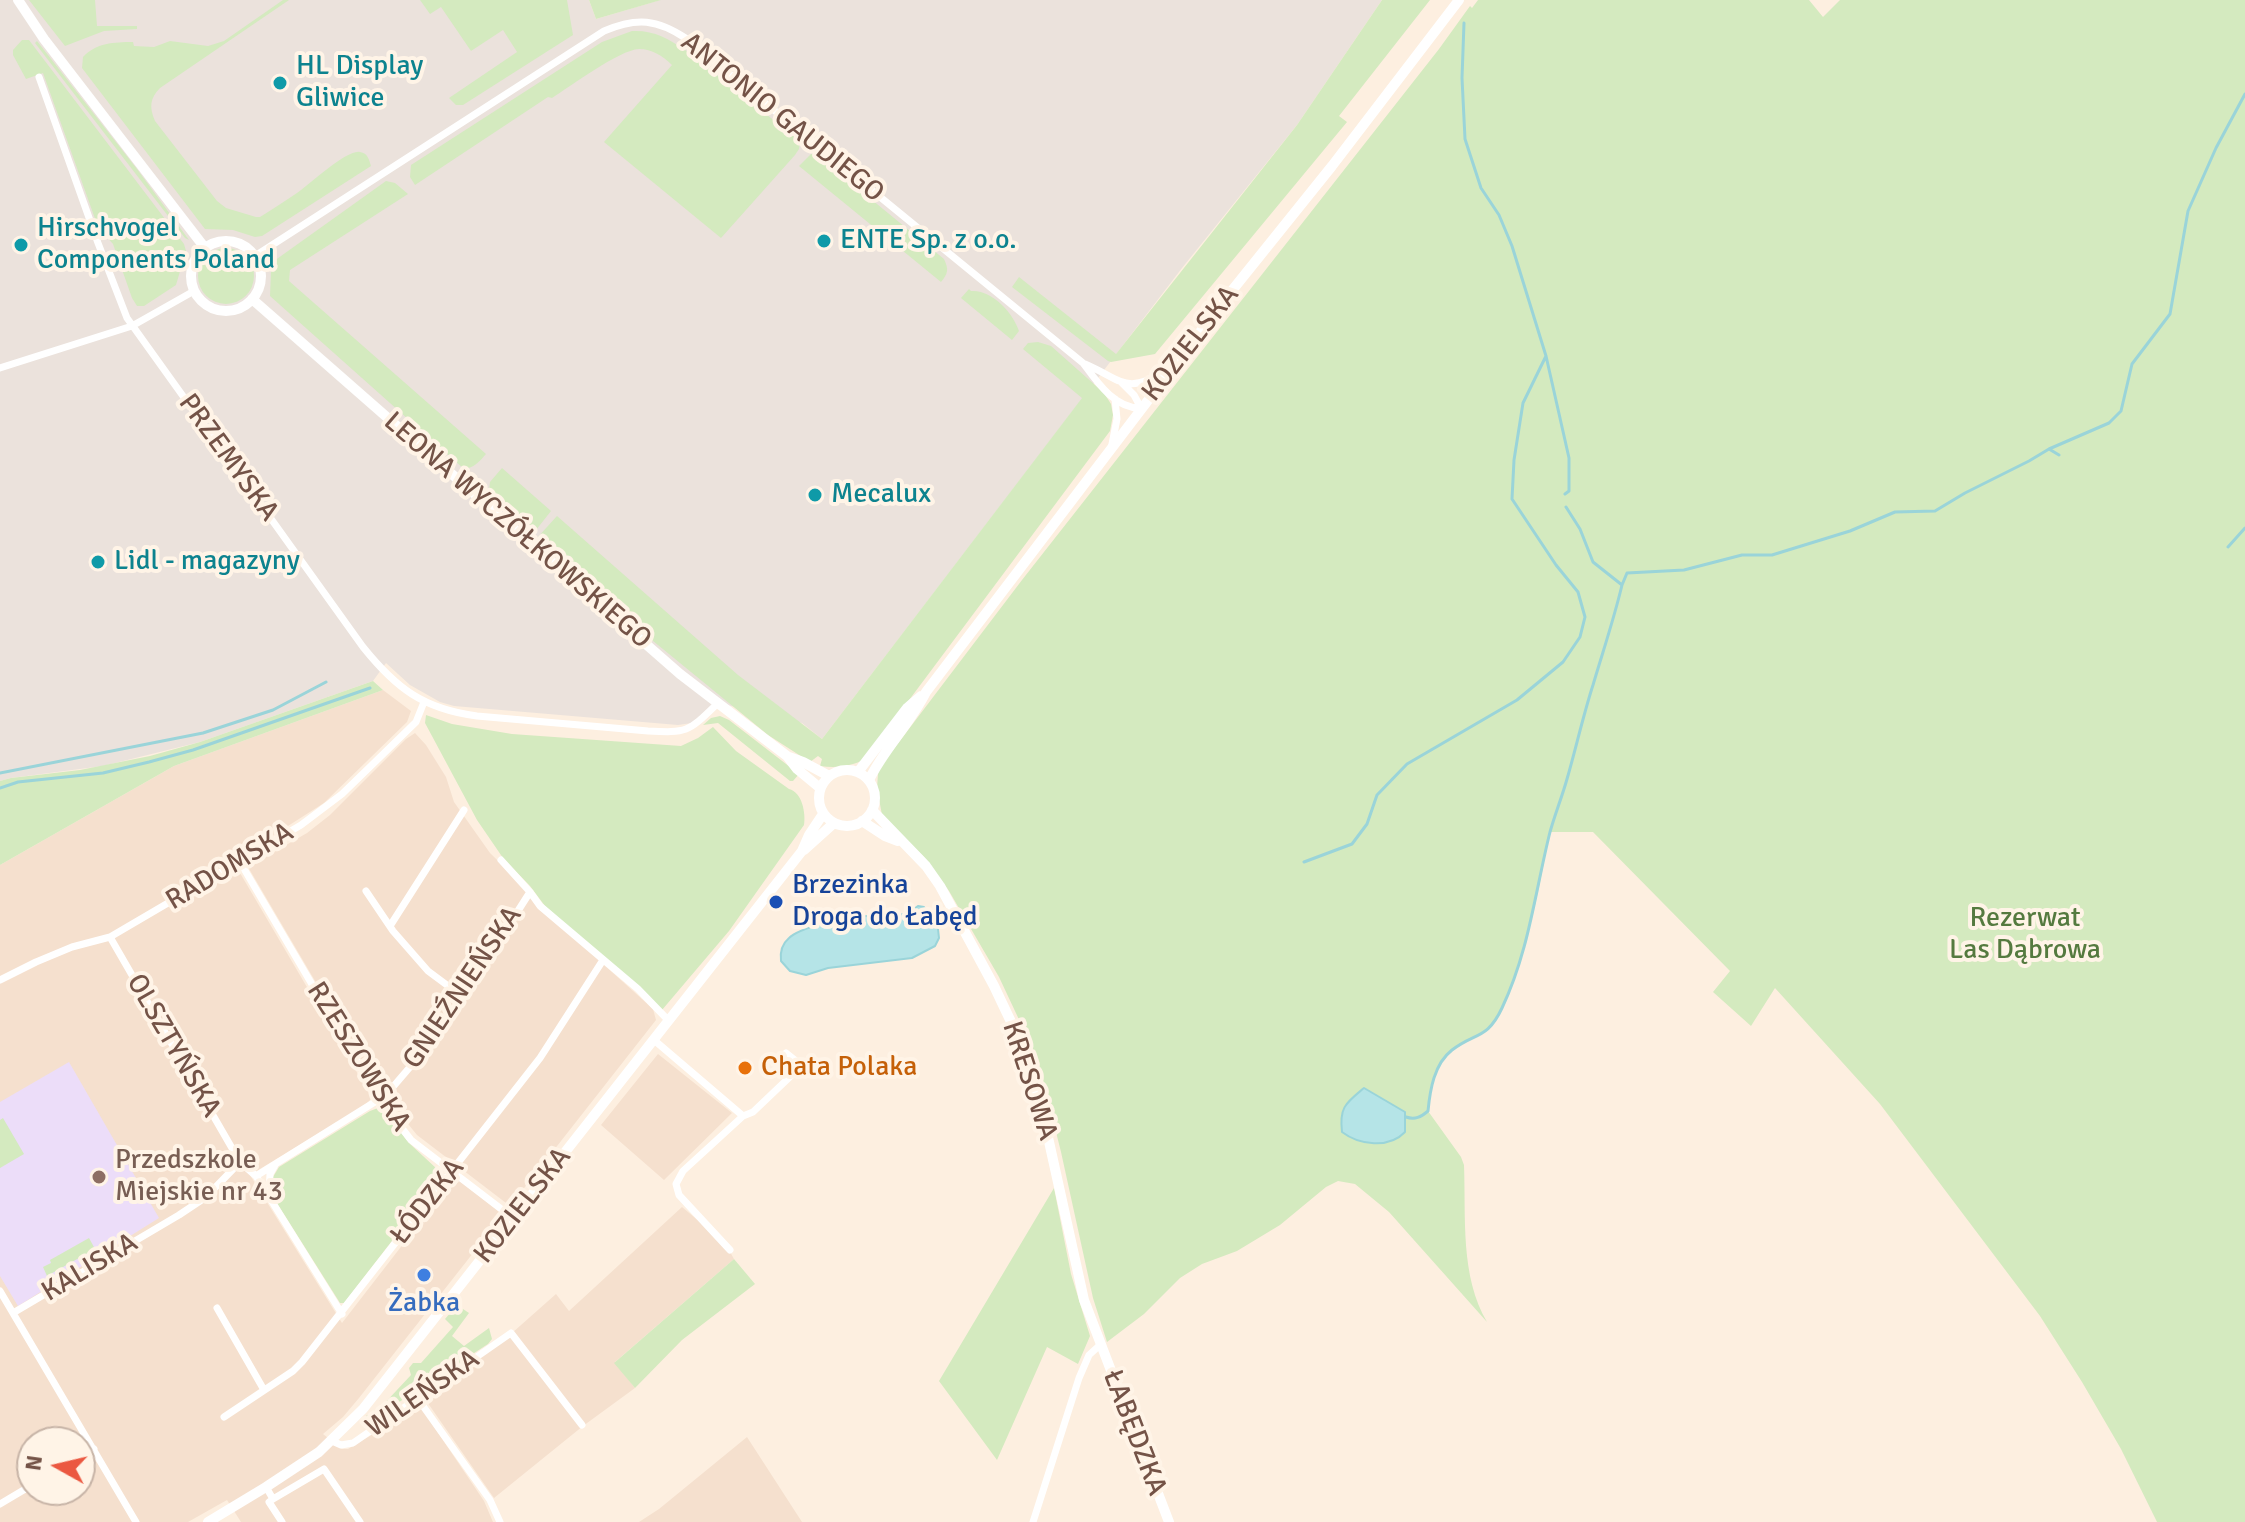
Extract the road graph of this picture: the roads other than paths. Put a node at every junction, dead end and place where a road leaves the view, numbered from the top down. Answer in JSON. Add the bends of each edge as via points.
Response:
{"nodes":[{"id":1,"x":18,"y":0,"type":"edge"},
{"id":2,"x":1459,"y":0,"type":"edge"},
{"id":3,"x":39,"y":77,"type":"dead end"},
{"id":4,"x":205,"y":248,"type":"junction"},
{"id":5,"x":255,"y":256,"type":"junction"},
{"id":6,"x":194,"y":291,"type":"junction"},
{"id":7,"x":252,"y":299,"type":"junction"},
{"id":8,"x":132,"y":326,"type":"junction"},
{"id":9,"x":1083,"y":363,"type":"junction"},
{"id":10,"x":0,"y":368,"type":"edge"},
{"id":11,"x":1171,"y":370,"type":"junction"},
{"id":12,"x":1122,"y":383,"type":"junction"},
{"id":13,"x":1115,"y":399,"type":"junction"},
{"id":14,"x":1141,"y":408,"type":"junction"},
{"id":15,"x":1111,"y":448,"type":"junction"},
{"id":16,"x":926,"y":692,"type":"junction"},
{"id":17,"x":424,"y":702,"type":"junction"},
{"id":18,"x":717,"y":704,"type":"junction"},
{"id":19,"x":787,"y":756,"type":"junction"},
{"id":20,"x":858,"y":772,"type":"junction"},
{"id":21,"x":829,"y":776,"type":"junction"},
{"id":22,"x":869,"y":780,"type":"junction"},
{"id":23,"x":820,"y":788,"type":"junction"},
{"id":24,"x":464,"y":810,"type":"dead end"},
{"id":25,"x":872,"y":810,"type":"junction"},
{"id":26,"x":823,"y":814,"type":"junction"},
{"id":27,"x":862,"y":821,"type":"junction"},
{"id":28,"x":834,"y":823,"type":"junction"},
{"id":29,"x":900,"y":842,"type":"junction"},
{"id":30,"x":802,"y":851,"type":"junction"},
{"id":31,"x":501,"y":860,"type":"dead end"},
{"id":32,"x":240,"y":862,"type":"junction"},
{"id":33,"x":366,"y":891,"type":"dead end"},
{"id":34,"x":530,"y":892,"type":"junction"},
{"id":35,"x":390,"y":926,"type":"junction"},
{"id":36,"x":110,"y":937,"type":"junction"},
{"id":37,"x":603,"y":960,"type":"junction"},
{"id":38,"x":0,"y":980,"type":"edge"},
{"id":39,"x":463,"y":997,"type":"junction"},
{"id":40,"x":669,"y":1021,"type":"junction"},
{"id":41,"x":654,"y":1040,"type":"junction"},
{"id":42,"x":786,"y":1053,"type":"dead end"},
{"id":43,"x":380,"y":1100,"type":"junction"},
{"id":44,"x":743,"y":1116,"type":"junction"},
{"id":45,"x":240,"y":1162,"type":"junction"},
{"id":46,"x":277,"y":1164,"type":"junction"},
{"id":47,"x":451,"y":1172,"type":"junction"},
{"id":48,"x":256,"y":1176,"type":"junction"},
{"id":49,"x":269,"y":1197,"type":"junction"},
{"id":50,"x":513,"y":1218,"type":"junction"},
{"id":51,"x":730,"y":1250,"type":"dead end"},
{"id":52,"x":0,"y":1291,"type":"edge"},
{"id":53,"x":217,"y":1308,"type":"dead end"},
{"id":54,"x":13,"y":1313,"type":"junction"},
{"id":55,"x":342,"y":1314,"type":"junction"},
{"id":56,"x":1100,"y":1345,"type":"junction"},
{"id":57,"x":264,"y":1390,"type":"junction"},
{"id":58,"x":418,"y":1399,"type":"junction"},
{"id":59,"x":224,"y":1417,"type":"dead end"},
{"id":60,"x":582,"y":1425,"type":"dead end"},
{"id":61,"x":80,"y":1426,"type":"edge"},
{"id":62,"x":332,"y":1441,"type":"junction"},
{"id":63,"x":96,"y":1452,"type":"edge"},
{"id":64,"x":266,"y":1487,"type":"junction"},
{"id":65,"x":273,"y":1499,"type":"junction"},
{"id":66,"x":136,"y":1522,"type":"edge"},
{"id":67,"x":208,"y":1522,"type":"edge"},
{"id":68,"x":282,"y":1522,"type":"edge"},
{"id":69,"x":360,"y":1522,"type":"edge"},
{"id":70,"x":500,"y":1522,"type":"edge"},
{"id":71,"x":1033,"y":1522,"type":"edge"},
{"id":72,"x":1169,"y":1522,"type":"edge"}],
"edges":[{"from":1,"to":4,"type":"street"},
{"from":2,"to":11,"type":"street","name":"KOZIELSKA"},
{"from":3,"to":8,"type":"street","name":"PRZEMYSKA"},
{"from":4,"to":5,"type":"street","via":[[234,242]]},
{"from":4,"to":6,"type":"street","via":[[193,264]]},
{"from":5,"to":7,"type":"street","via":[[260,275]]},
{"from":5,"to":9,"type":"street","name":"ANTONIO GAUDIEGO","via":[[604,31],[629,22],[651,22],[687,39]]},
{"from":6,"to":7,"type":"street","via":[[220,310],[236,309]]},
{"from":6,"to":8,"type":"street"},
{"from":7,"to":18,"type":"street","name":"LEONA WYCZÓŁKOWSKIEGO"},
{"from":8,"to":10,"type":"street"},
{"from":8,"to":17,"type":"street","name":"PRZEMYSKA","via":[[363,647],[393,682]]},
{"from":9,"to":12,"type":"street","name":"ANTONIO GAUDIEGO"},
{"from":9,"to":13,"type":"street","name":"ANTONIO GAUDIEGO"},
{"from":11,"to":12,"type":"street","via":[[1144,383]]},
{"from":11,"to":14,"type":"street","name":"KOZIELSKA"},
{"from":12,"to":14,"type":"street","name":"ANTONIO GAUDIEGO"},
{"from":13,"to":14,"type":"street","name":"ANTONIO GAUDIEGO","via":[[1128,408]]},
{"from":13,"to":15,"type":"street"},
{"from":14,"to":15,"type":"street","name":"KOZIELSKA"},
{"from":15,"to":16,"type":"street","name":"KOZIELSKA"},
{"from":16,"to":20,"type":"street","name":"KOZIELSKA","via":[[907,708]]},
{"from":16,"to":22,"type":"street","name":"KOZIELSKA"},
{"from":17,"to":18,"type":"street","name":"PRZEMYSKA","via":[[477,716],[676,732],[692,728]]},
{"from":17,"to":32,"type":"street","name":"RADOMSKA","via":[[416,722],[342,794]]},
{"from":18,"to":19,"type":"street","name":"LEONA WYCZÓŁKOWSKIEGO"},
{"from":19,"to":21,"type":"street","name":"LEONA WYCZÓŁKOWSKIEGO"},
{"from":19,"to":23,"type":"street","name":"LEONA WYCZÓŁKOWSKIEGO"},
{"from":20,"to":21,"type":"street","via":[[841,770]]},
{"from":20,"to":22,"type":"street"},
{"from":21,"to":23,"type":"street"},
{"from":22,"to":25,"type":"street"},
{"from":23,"to":26,"type":"street"},
{"from":24,"to":35,"type":"street"},
{"from":25,"to":27,"type":"street"},
{"from":25,"to":29,"type":"street","name":"KRESOWA"},
{"from":26,"to":28,"type":"street"},
{"from":26,"to":30,"type":"street","name":"KOZIELSKA"},
{"from":27,"to":28,"type":"street","via":[[849,826]]},
{"from":27,"to":29,"type":"street","name":"KRESOWA"},
{"from":28,"to":30,"type":"street","name":"KOZIELSKA"},
{"from":29,"to":56,"type":"street","name":"KRESOWA","via":[[940,886],[1022,1045],[1042,1110],[1079,1283]]},
{"from":30,"to":40,"type":"street","name":"KOZIELSKA"},
{"from":31,"to":34,"type":"street"},
{"from":32,"to":36,"type":"street","name":"RADOMSKA"},
{"from":32,"to":43,"type":"street","name":"RZESZOWSKA"},
{"from":33,"to":35,"type":"street"},
{"from":34,"to":37,"type":"street"},
{"from":34,"to":39,"type":"street","name":"GNIEŹNIEŃSKA"},
{"from":35,"to":39,"type":"street","via":[[428,971]]},
{"from":36,"to":38,"type":"street","name":"RADOMSKA","via":[[72,947]]},
{"from":36,"to":45,"type":"street","name":"OLSZTYŃSKA"},
{"from":37,"to":40,"type":"street"},
{"from":37,"to":47,"type":"street","name":"ŁÓDZKA","via":[[540,1058]]},
{"from":39,"to":43,"type":"street","name":"GNIEŹNIEŃSKA"},
{"from":40,"to":41,"type":"street","name":"KOZIELSKA"},
{"from":41,"to":44,"type":"street"},
{"from":41,"to":50,"type":"street","name":"KOZIELSKA"},
{"from":42,"to":44,"type":"street","via":[[796,1061],[795,1072]]},
{"from":43,"to":46,"type":"street","name":"GNIEŹNIEŃSKA"},
{"from":43,"to":47,"type":"street","name":"RZESZOWSKA","via":[[411,1140]]},
{"from":44,"to":51,"type":"street","via":[[683,1171],[676,1188]]},
{"from":45,"to":48,"type":"street","name":"OLSZTYŃSKA"},
{"from":45,"to":54,"type":"street","name":"KALISKA","via":[[206,1197],[179,1215]]},
{"from":46,"to":48,"type":"street","name":"GNIEŹNIEŃSKA"},
{"from":46,"to":49,"type":"street","via":[[270,1174]]},
{"from":47,"to":50,"type":"street","name":"RZESZOWSKA"},
{"from":47,"to":55,"type":"street","name":"ŁÓDZKA"},
{"from":48,"to":49,"type":"street","name":"OLSZTYŃSKA"},
{"from":49,"to":55,"type":"street","name":"OLSZTYŃSKA"},
{"from":50,"to":62,"type":"street","name":"KOZIELSKA"},
{"from":52,"to":54,"type":"street"},
{"from":53,"to":57,"type":"street"},
{"from":54,"to":61,"type":"street"},
{"from":55,"to":57,"type":"street","name":"ŁÓDZKA","via":[[302,1362]]},
{"from":56,"to":71,"type":"street","via":[[1079,1378]]},
{"from":56,"to":72,"type":"street","name":"ŁABĘDZKA"},
{"from":57,"to":59,"type":"street","name":"ŁÓDZKA"},
{"from":58,"to":60,"type":"street","name":"WILEŃSKA","via":[[511,1333]]},
{"from":58,"to":62,"type":"street","name":"WILEŃSKA","via":[[353,1443]]},
{"from":58,"to":70,"type":"street"},
{"from":62,"to":64,"type":"street","name":"KOZIELSKA"},
{"from":63,"to":66,"type":"street"},
{"from":64,"to":65,"type":"street"},
{"from":64,"to":67,"type":"street","name":"KOZIELSKA"},
{"from":65,"to":68,"type":"street","via":[[269,1502]]},
{"from":65,"to":69,"type":"street","via":[[324,1469]]}]}
